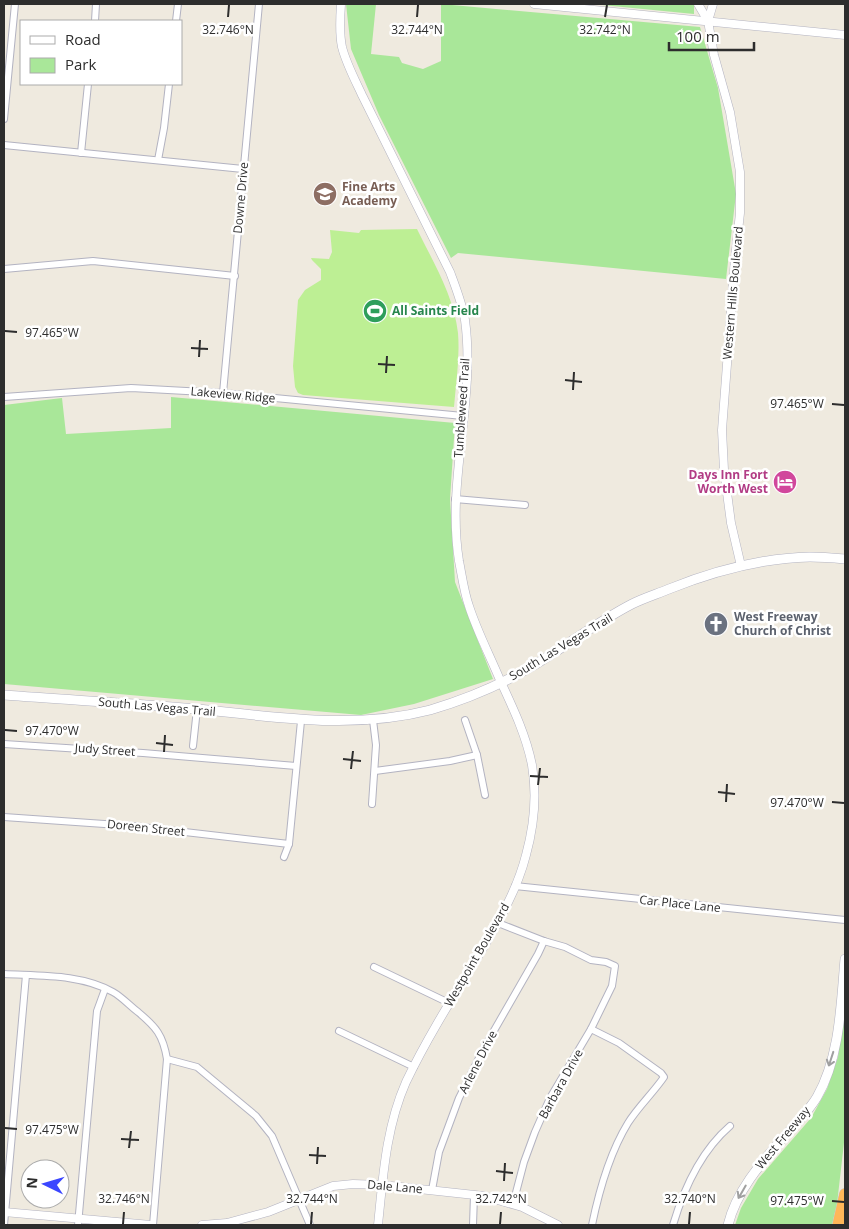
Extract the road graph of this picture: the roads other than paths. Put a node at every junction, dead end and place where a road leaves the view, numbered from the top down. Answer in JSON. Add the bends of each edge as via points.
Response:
{"nodes":[{"id":1,"x":16,"y":4,"type":"edge"},
{"id":2,"x":96,"y":4,"type":"edge"},
{"id":3,"x":178,"y":4,"type":"edge"},
{"id":4,"x":259,"y":4,"type":"edge"},
{"id":5,"x":341,"y":4,"type":"edge"},
{"id":6,"x":534,"y":4,"type":"edge"},
{"id":7,"x":698,"y":4,"type":"edge"},
{"id":8,"x":713,"y":4,"type":"edge"},
{"id":9,"x":94,"y":20,"type":"edge"},
{"id":10,"x":176,"y":20,"type":"edge"},
{"id":11,"x":708,"y":22,"type":"junction"},
{"id":12,"x":845,"y":35,"type":"edge"},
{"id":13,"x":88,"y":85,"type":"edge"},
{"id":14,"x":169,"y":85,"type":"edge"},
{"id":15,"x":4,"y":119,"type":"edge"},
{"id":16,"x":4,"y":145,"type":"edge"},
{"id":17,"x":81,"y":153,"type":"junction"},
{"id":18,"x":158,"y":160,"type":"junction"},
{"id":19,"x":243,"y":169,"type":"junction"},
{"id":20,"x":4,"y":268,"type":"edge"},
{"id":21,"x":235,"y":276,"type":"junction"},
{"id":22,"x":223,"y":393,"type":"junction"},
{"id":23,"x":4,"y":397,"type":"edge"},
{"id":24,"x":463,"y":416,"type":"junction"},
{"id":25,"x":455,"y":499,"type":"junction"},
{"id":26,"x":525,"y":505,"type":"dead end"},
{"id":27,"x":845,"y":559,"type":"edge"},
{"id":28,"x":741,"y":566,"type":"junction"},
{"id":29,"x":501,"y":682,"type":"junction"},
{"id":30,"x":4,"y":695,"type":"edge"},
{"id":31,"x":197,"y":709,"type":"junction"},
{"id":32,"x":300,"y":720,"type":"junction"},
{"id":33,"x":373,"y":720,"type":"junction"},
{"id":34,"x":465,"y":720,"type":"dead end"},
{"id":35,"x":4,"y":744,"type":"edge"},
{"id":36,"x":193,"y":746,"type":"dead end"},
{"id":37,"x":477,"y":755,"type":"junction"},
{"id":38,"x":296,"y":766,"type":"junction"},
{"id":39,"x":375,"y":772,"type":"junction"},
{"id":40,"x":485,"y":794,"type":"dead end"},
{"id":41,"x":372,"y":804,"type":"dead end"},
{"id":42,"x":4,"y":817,"type":"edge"},
{"id":43,"x":288,"y":844,"type":"junction"},
{"id":44,"x":284,"y":857,"type":"dead end"},
{"id":45,"x":515,"y":886,"type":"junction"},
{"id":46,"x":845,"y":920,"type":"edge"},
{"id":47,"x":498,"y":923,"type":"junction"},
{"id":48,"x":544,"y":941,"type":"junction"},
{"id":49,"x":845,"y":959,"type":"edge"},
{"id":50,"x":374,"y":967,"type":"dead end"},
{"id":51,"x":4,"y":974,"type":"edge"},
{"id":52,"x":26,"y":975,"type":"junction"},
{"id":53,"x":106,"y":989,"type":"junction"},
{"id":54,"x":450,"y":1003,"type":"junction"},
{"id":55,"x":591,"y":1029,"type":"junction"},
{"id":56,"x":339,"y":1031,"type":"dead end"},
{"id":57,"x":166,"y":1059,"type":"junction"},
{"id":58,"x":414,"y":1067,"type":"junction"},
{"id":59,"x":730,"y":1126,"type":"dead end"},
{"id":60,"x":382,"y":1185,"type":"junction"},
{"id":61,"x":432,"y":1190,"type":"junction"},
{"id":62,"x":845,"y":1194,"type":"edge"},
{"id":63,"x":474,"y":1195,"type":"junction"},
{"id":64,"x":300,"y":1201,"type":"junction"},
{"id":65,"x":513,"y":1204,"type":"junction"},
{"id":66,"x":4,"y":1212,"type":"edge"},
{"id":67,"x":79,"y":1222,"type":"edge"},
{"id":68,"x":227,"y":1224,"type":"edge"},
{"id":69,"x":4,"y":1225,"type":"edge"},
{"id":70,"x":152,"y":1225,"type":"edge"},
{"id":71,"x":202,"y":1225,"type":"edge"},
{"id":72,"x":310,"y":1225,"type":"edge"},
{"id":73,"x":378,"y":1225,"type":"edge"},
{"id":74,"x":473,"y":1225,"type":"edge"},
{"id":75,"x":558,"y":1225,"type":"edge"},
{"id":76,"x":592,"y":1225,"type":"edge"},
{"id":77,"x":673,"y":1225,"type":"edge"},
{"id":78,"x":728,"y":1225,"type":"edge"},
{"id":79,"x":838,"y":1225,"type":"edge"}],
"edges":[{"from":1,"to":15,"type":"street"},
{"from":2,"to":9,"type":"street"},
{"from":3,"to":10,"type":"street"},
{"from":4,"to":19,"type":"street","name":"Downe Drive"},
{"from":5,"to":24,"type":"street","name":"Tumbleweed Trail","via":[[342,47],[349,65],[458,293],[467,348]]},
{"from":6,"to":11,"type":"street"},
{"from":7,"to":11,"type":"street","name":"Western Hills Boulevard"},
{"from":8,"to":11,"type":"street","name":"Western Hills Boulevard"},
{"from":11,"to":12,"type":"street"},
{"from":11,"to":28,"type":"street","name":"Western Hills Boulevard","via":[[730,112],[740,172],[740,213],[722,430],[730,523]]},
{"from":13,"to":17,"type":"street"},
{"from":14,"to":18,"type":"street"},
{"from":16,"to":17,"type":"street"},
{"from":17,"to":18,"type":"street"},
{"from":18,"to":19,"type":"street"},
{"from":19,"to":21,"type":"street","name":"Downe Drive"},
{"from":20,"to":21,"type":"street","via":[[93,261]]},
{"from":21,"to":22,"type":"street","name":"Downe Drive"},
{"from":22,"to":23,"type":"street","name":"Lakeview Ridge","via":[[131,388]]},
{"from":22,"to":24,"type":"street","name":"Lakeview Ridge"},
{"from":24,"to":25,"type":"street","name":"Tumbleweed Trail"},
{"from":25,"to":26,"type":"street"},
{"from":25,"to":29,"type":"street","name":"Tumbleweed Trail","via":[[457,546],[469,605]]},
{"from":27,"to":28,"type":"main road","name":"South Las Vegas Trail","via":[[804,557]]},
{"from":28,"to":29,"type":"main road","name":"South Las Vegas Trail","via":[[694,579],[634,603]]},
{"from":29,"to":33,"type":"main road","name":"South Las Vegas Trail","via":[[430,710]]},
{"from":29,"to":45,"type":"street","name":"Westpoint Boulevard","via":[[522,728],[534,787],[530,840]]},
{"from":30,"to":31,"type":"main road","name":"South Las Vegas Trail"},
{"from":31,"to":32,"type":"main road","name":"South Las Vegas Trail"},
{"from":31,"to":36,"type":"street"},
{"from":32,"to":33,"type":"main road","name":"South Las Vegas Trail"},
{"from":32,"to":38,"type":"street"},
{"from":33,"to":39,"type":"street"},
{"from":34,"to":37,"type":"street"},
{"from":35,"to":38,"type":"street","name":"Judy Street"},
{"from":37,"to":39,"type":"street"},
{"from":37,"to":40,"type":"street"},
{"from":38,"to":43,"type":"street"},
{"from":39,"to":41,"type":"street"},
{"from":42,"to":43,"type":"street","name":"Doreen Street","via":[[133,826]]},
{"from":43,"to":44,"type":"street"},
{"from":45,"to":46,"type":"street","name":"Car Place Lane"},
{"from":45,"to":47,"type":"street","name":"Westpoint Boulevard"},
{"from":47,"to":48,"type":"street"},
{"from":47,"to":54,"type":"street","name":"Westpoint Boulevard"},
{"from":48,"to":55,"type":"street","name":"Barbara Drive","via":[[565,946],[591,960],[616,966],[612,986]]},
{"from":48,"to":61,"type":"street","name":"Arlene Drive","via":[[459,1098],[439,1152]]},
{"from":49,"to":78,"type":"main road","name":"West Freeway","one_way":true,"via":[[837,1042],[817,1096],[753,1173]]},
{"from":50,"to":54,"type":"street"},
{"from":51,"to":52,"type":"street"},
{"from":52,"to":53,"type":"street","via":[[72,978]]},
{"from":52,"to":66,"type":"street"},
{"from":53,"to":57,"type":"street","via":[[158,1031]]},
{"from":53,"to":67,"type":"street","via":[[97,1011]]},
{"from":54,"to":58,"type":"street","name":"Westpoint Boulevard"},
{"from":55,"to":65,"type":"street","name":"Barbara Drive","via":[[534,1132]]},
{"from":55,"to":76,"type":"street","via":[[619,1043],[664,1077],[628,1123],[599,1194]]},
{"from":56,"to":58,"type":"street"},
{"from":57,"to":64,"type":"street","via":[[196,1067],[256,1116],[272,1136]]},
{"from":57,"to":70,"type":"street"},
{"from":58,"to":60,"type":"street","name":"Westpoint Boulevard","via":[[395,1111]]},
{"from":59,"to":77,"type":"street","via":[[704,1155],[689,1182]]},
{"from":60,"to":61,"type":"street","name":"Dale Lane"},
{"from":60,"to":64,"type":"street","name":"Dale Lane","via":[[333,1186]]},
{"from":60,"to":73,"type":"street","name":"Westpoint Boulevard"},
{"from":61,"to":63,"type":"street","name":"Dale Lane"},
{"from":62,"to":79,"type":"highway"},
{"from":63,"to":65,"type":"street","name":"Dale Lane"},
{"from":63,"to":74,"type":"street"},
{"from":64,"to":68,"type":"street","name":"Dale Lane"},
{"from":64,"to":72,"type":"street"},
{"from":65,"to":75,"type":"street","name":"Dale Lane"},
{"from":66,"to":67,"type":"street"},
{"from":66,"to":69,"type":"street"},
{"from":67,"to":70,"type":"street"},
{"from":68,"to":71,"type":"street","name":"Dale Lane"}]}
